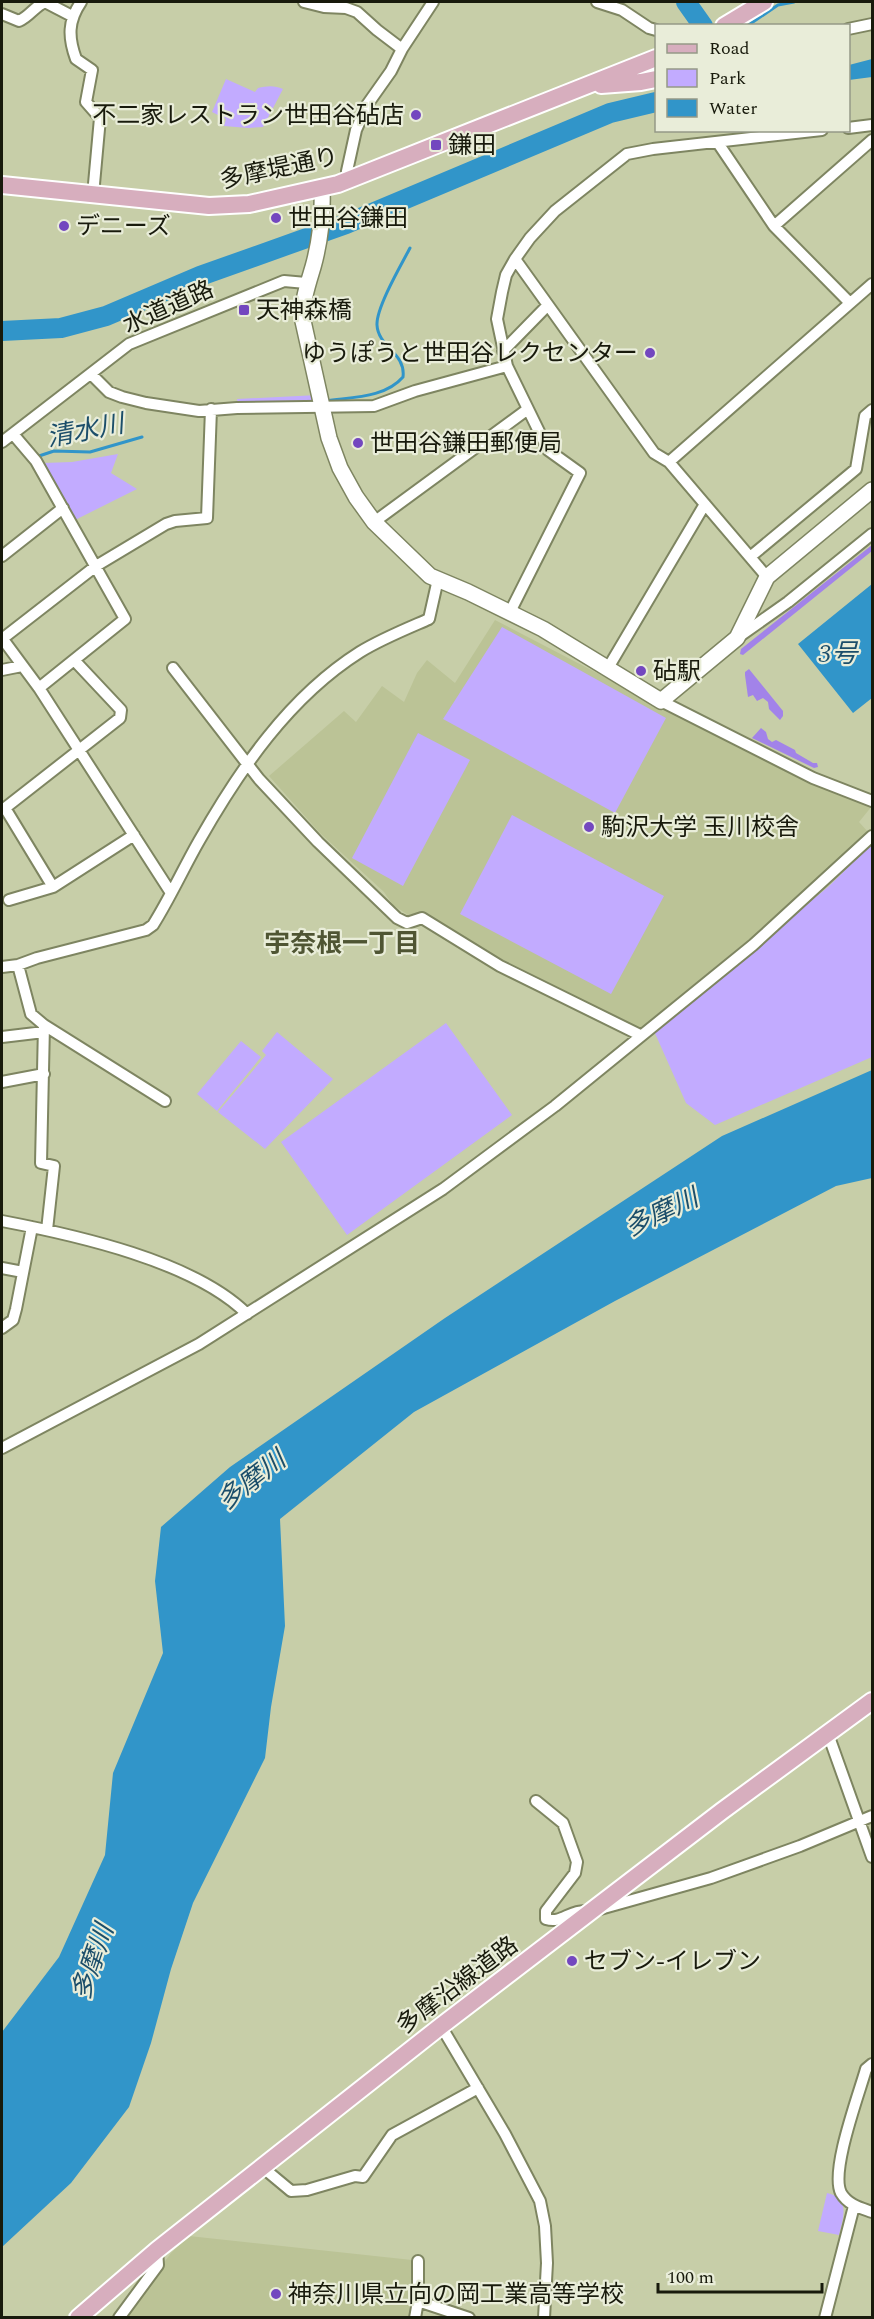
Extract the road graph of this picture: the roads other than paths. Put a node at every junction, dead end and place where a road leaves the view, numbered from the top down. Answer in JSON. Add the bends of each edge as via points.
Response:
{"nodes":[{"id":1,"x":81,"y":2,"type":"edge"},
{"id":2,"x":304,"y":2,"type":"edge"},
{"id":3,"x":433,"y":2,"type":"edge"},
{"id":4,"x":597,"y":2,"type":"edge"},
{"id":5,"x":762,"y":2,"type":"edge"},
{"id":6,"x":2,"y":15,"type":"edge"},
{"id":7,"x":72,"y":16,"type":"junction"},
{"id":8,"x":727,"y":24,"type":"edge"},
{"id":9,"x":746,"y":24,"type":"edge"},
{"id":10,"x":873,"y":24,"type":"edge"},
{"id":11,"x":850,"y":29,"type":"edge"},
{"id":12,"x":655,"y":30,"type":"edge"},
{"id":13,"x":402,"y":49,"type":"junction"},
{"id":14,"x":655,"y":58,"type":"edge"},
{"id":15,"x":655,"y":79,"type":"edge"},
{"id":16,"x":585,"y":84,"type":"junction"},
{"id":17,"x":873,"y":125,"type":"edge"},
{"id":18,"x":850,"y":128,"type":"edge"},
{"id":19,"x":806,"y":132,"type":"edge"},
{"id":20,"x":873,"y":140,"type":"edge"},
{"id":21,"x":718,"y":143,"type":"junction"},
{"id":22,"x":349,"y":179,"type":"junction"},
{"id":23,"x":2,"y":185,"type":"edge"},
{"id":24,"x":322,"y":194,"type":"junction"},
{"id":25,"x":93,"y":195,"type":"junction"},
{"id":26,"x":774,"y":226,"type":"junction"},
{"id":27,"x":514,"y":259,"type":"junction"},
{"id":28,"x":306,"y":283,"type":"junction"},
{"id":29,"x":873,"y":284,"type":"edge"},
{"id":30,"x":850,"y":303,"type":"junction"},
{"id":31,"x":548,"y":305,"type":"junction"},
{"id":32,"x":503,"y":351,"type":"junction"},
{"id":33,"x":507,"y":366,"type":"junction"},
{"id":34,"x":91,"y":374,"type":"junction"},
{"id":35,"x":323,"y":407,"type":"junction"},
{"id":36,"x":211,"y":409,"type":"junction"},
{"id":37,"x":528,"y":409,"type":"junction"},
{"id":38,"x":873,"y":410,"type":"edge"},
{"id":39,"x":13,"y":434,"type":"junction"},
{"id":40,"x":2,"y":442,"type":"edge"},
{"id":41,"x":669,"y":462,"type":"junction"},
{"id":42,"x":873,"y":490,"type":"edge"},
{"id":43,"x":705,"y":504,"type":"junction"},
{"id":44,"x":63,"y":508,"type":"junction"},
{"id":45,"x":374,"y":522,"type":"junction"},
{"id":46,"x":873,"y":534,"type":"edge"},
{"id":47,"x":2,"y":556,"type":"edge"},
{"id":48,"x":750,"y":557,"type":"junction"},
{"id":49,"x":96,"y":566,"type":"junction"},
{"id":50,"x":767,"y":577,"type":"junction"},
{"id":51,"x":438,"y":579,"type":"junction"},
{"id":52,"x":510,"y":612,"type":"junction"},
{"id":53,"x":2,"y":638,"type":"edge"},
{"id":54,"x":737,"y":638,"type":"junction"},
{"id":55,"x":74,"y":660,"type":"junction"},
{"id":56,"x":22,"y":666,"type":"junction"},
{"id":57,"x":174,"y":668,"type":"dead end"},
{"id":58,"x":608,"y":668,"type":"junction"},
{"id":59,"x":2,"y":670,"type":"edge"},
{"id":60,"x":39,"y":688,"type":"junction"},
{"id":61,"x":662,"y":700,"type":"junction"},
{"id":62,"x":80,"y":750,"type":"junction"},
{"id":63,"x":247,"y":762,"type":"junction"},
{"id":64,"x":873,"y":801,"type":"edge"},
{"id":65,"x":134,"y":835,"type":"junction"},
{"id":66,"x":873,"y":836,"type":"edge"},
{"id":67,"x":53,"y":887,"type":"junction"},
{"id":68,"x":171,"y":893,"type":"junction"},
{"id":69,"x":9,"y":900,"type":"dead end"},
{"id":70,"x":18,"y":965,"type":"junction"},
{"id":71,"x":2,"y":967,"type":"edge"},
{"id":72,"x":44,"y":1028,"type":"junction"},
{"id":73,"x":640,"y":1035,"type":"junction"},
{"id":74,"x":2,"y":1037,"type":"edge"},
{"id":75,"x":44,"y":1074,"type":"junction"},
{"id":76,"x":2,"y":1082,"type":"edge"},
{"id":77,"x":165,"y":1101,"type":"dead end"},
{"id":78,"x":2,"y":1221,"type":"edge"},
{"id":79,"x":32,"y":1227,"type":"junction"},
{"id":80,"x":47,"y":1230,"type":"junction"},
{"id":81,"x":2,"y":1268,"type":"edge"},
{"id":82,"x":23,"y":1272,"type":"junction"},
{"id":83,"x":247,"y":1314,"type":"junction"},
{"id":84,"x":2,"y":1328,"type":"edge"},
{"id":85,"x":2,"y":1448,"type":"edge"},
{"id":86,"x":873,"y":1701,"type":"edge"},
{"id":87,"x":828,"y":1734,"type":"junction"},
{"id":88,"x":536,"y":1801,"type":"dead end"},
{"id":89,"x":873,"y":1816,"type":"edge"},
{"id":90,"x":860,"y":1822,"type":"junction"},
{"id":91,"x":873,"y":1857,"type":"edge"},
{"id":92,"x":593,"y":1911,"type":"junction"},
{"id":93,"x":441,"y":2026,"type":"junction"},
{"id":94,"x":873,"y":2064,"type":"edge"},
{"id":95,"x":478,"y":2088,"type":"junction"},
{"id":96,"x":261,"y":2166,"type":"junction"},
{"id":97,"x":854,"y":2206,"type":"junction"},
{"id":98,"x":873,"y":2212,"type":"edge"},
{"id":99,"x":157,"y":2250,"type":"junction"},
{"id":100,"x":418,"y":2261,"type":"dead end"},
{"id":101,"x":418,"y":2301,"type":"junction"},
{"id":102,"x":78,"y":2318,"type":"edge"},
{"id":103,"x":119,"y":2318,"type":"edge"},
{"id":104,"x":415,"y":2318,"type":"edge"},
{"id":105,"x":469,"y":2318,"type":"edge"},
{"id":106,"x":544,"y":2318,"type":"edge"},
{"id":107,"x":825,"y":2318,"type":"edge"}],
"edges":[{"from":1,"to":7,"type":"street"},
{"from":2,"to":13,"type":"street","via":[[357,12]]},
{"from":3,"to":13,"type":"street"},
{"from":4,"to":12,"type":"street","via":[[622,9]]},
{"from":5,"to":8,"type":"main road"},
{"from":5,"to":9,"type":"main road"},
{"from":6,"to":7,"type":"street","via":[[19,21],[45,2]]},
{"from":7,"to":25,"type":"street","via":[[73,51],[82,65],[92,70],[86,102],[100,122]]},
{"from":10,"to":11,"type":"street"},
{"from":13,"to":22,"type":"street","via":[[356,130],[347,171]]},
{"from":14,"to":16,"type":"main road","name":"多摩堤通り"},
{"from":15,"to":16,"type":"main road","name":"多摩堤通り"},
{"from":16,"to":22,"type":"main road","name":"多摩堤通り"},
{"from":17,"to":18,"type":"street"},
{"from":19,"to":21,"type":"street"},
{"from":20,"to":26,"type":"street"},
{"from":21,"to":26,"type":"street"},
{"from":21,"to":27,"type":"street","via":[[627,154],[555,211]]},
{"from":22,"to":24,"type":"main road","name":"多摩堤通り"},
{"from":23,"to":25,"type":"main road","name":"多摩堤通り"},
{"from":24,"to":25,"type":"main road","name":"多摩堤通り","via":[[230,206]]},
{"from":24,"to":28,"type":"street","via":[[322,221]]},
{"from":26,"to":30,"type":"street"},
{"from":27,"to":31,"type":"street"},
{"from":27,"to":32,"type":"street","via":[[506,275],[497,319]]},
{"from":28,"to":34,"type":"street","name":"水道道路","via":[[284,281],[129,344]]},
{"from":28,"to":35,"type":"street","via":[[303,321]]},
{"from":29,"to":30,"type":"street"},
{"from":30,"to":41,"type":"street"},
{"from":31,"to":32,"type":"street"},
{"from":31,"to":41,"type":"street","via":[[654,453]]},
{"from":32,"to":33,"type":"street"},
{"from":33,"to":35,"type":"street","via":[[374,406]]},
{"from":33,"to":37,"type":"street"},
{"from":34,"to":36,"type":"street","via":[[109,392],[123,397],[200,411]]},
{"from":34,"to":39,"type":"street","name":"水道道路"},
{"from":35,"to":36,"type":"street"},
{"from":35,"to":45,"type":"street","via":[[340,468]]},
{"from":36,"to":49,"type":"street","via":[[207,518],[166,524]]},
{"from":37,"to":45,"type":"street"},
{"from":37,"to":52,"type":"street","via":[[548,450],[580,473]]},
{"from":38,"to":48,"type":"street","via":[[865,416],[856,469]]},
{"from":39,"to":40,"type":"street","name":"水道道路"},
{"from":39,"to":44,"type":"street","via":[[36,461]]},
{"from":41,"to":43,"type":"street"},
{"from":42,"to":50,"type":"street"},
{"from":43,"to":48,"type":"street"},
{"from":43,"to":58,"type":"street"},
{"from":44,"to":47,"type":"street"},
{"from":44,"to":49,"type":"street"},
{"from":45,"to":51,"type":"street","via":[[430,576]]},
{"from":46,"to":54,"type":"street"},
{"from":48,"to":50,"type":"street"},
{"from":49,"to":53,"type":"street"},
{"from":49,"to":55,"type":"street","via":[[125,619]]},
{"from":50,"to":54,"type":"street"},
{"from":51,"to":52,"type":"street"},
{"from":51,"to":63,"type":"street","via":[[429,618],[360,652],[324,679]]},
{"from":52,"to":58,"type":"street"},
{"from":53,"to":56,"type":"street"},
{"from":54,"to":61,"type":"street"},
{"from":55,"to":60,"type":"street"},
{"from":55,"to":62,"type":"street","via":[[121,710],[120,718]]},
{"from":56,"to":59,"type":"street"},
{"from":56,"to":60,"type":"street"},
{"from":57,"to":63,"type":"street"},
{"from":58,"to":61,"type":"street"},
{"from":60,"to":62,"type":"street"},
{"from":61,"to":64,"type":"street","via":[[813,778]]},
{"from":62,"to":65,"type":"street"},
{"from":62,"to":67,"type":"street","via":[[5,808]]},
{"from":63,"to":68,"type":"street"},
{"from":63,"to":73,"type":"street","via":[[318,842],[398,918],[407,923],[422,918],[500,966]]},
{"from":65,"to":67,"type":"street"},
{"from":65,"to":68,"type":"street"},
{"from":66,"to":73,"type":"street","via":[[753,945]]},
{"from":67,"to":69,"type":"street"},
{"from":68,"to":70,"type":"street","via":[[147,930]]},
{"from":70,"to":71,"type":"street"},
{"from":70,"to":72,"type":"street","via":[[31,1014]]},
{"from":72,"to":74,"type":"street"},
{"from":72,"to":75,"type":"street"},
{"from":72,"to":77,"type":"street"},
{"from":73,"to":83,"type":"street","via":[[555,1106],[443,1189]]},
{"from":75,"to":76,"type":"street"},
{"from":75,"to":80,"type":"street","via":[[41,1163],[54,1166]]},
{"from":78,"to":79,"type":"street"},
{"from":79,"to":80,"type":"street"},
{"from":79,"to":82,"type":"street"},
{"from":80,"to":83,"type":"street","via":[[147,1258],[203,1283],[233,1300]]},
{"from":81,"to":82,"type":"street"},
{"from":82,"to":84,"type":"street","via":[[12,1320]]},
{"from":83,"to":85,"type":"street","via":[[199,1344]]},
{"from":86,"to":87,"type":"main road","name":"多摩沿線道路"},
{"from":87,"to":90,"type":"street"},
{"from":87,"to":92,"type":"main road","name":"多摩沿線道路"},
{"from":88,"to":92,"type":"street","via":[[563,1823],[576,1862],[575,1873],[546,1911],[546,1919],[558,1921],[577,1912]]},
{"from":89,"to":90,"type":"street"},
{"from":90,"to":91,"type":"street"},
{"from":90,"to":92,"type":"street","via":[[711,1878]]},
{"from":92,"to":93,"type":"main road","name":"多摩沿線道路"},
{"from":93,"to":95,"type":"street"},
{"from":93,"to":96,"type":"main road","name":"多摩沿線道路"},
{"from":94,"to":97,"type":"street","via":[[866,2069],[838,2174],[840,2191]]},
{"from":95,"to":96,"type":"street","via":[[392,2135],[363,2177],[291,2191]]},
{"from":95,"to":106,"type":"street","via":[[540,2201],[547,2263]]},
{"from":96,"to":99,"type":"main road","name":"多摩沿線道路"},
{"from":97,"to":98,"type":"street"},
{"from":97,"to":107,"type":"street"},
{"from":99,"to":102,"type":"main road","name":"多摩沿線道路"},
{"from":99,"to":103,"type":"street","via":[[158,2265]]},
{"from":100,"to":101,"type":"street"},
{"from":101,"to":104,"type":"street"},
{"from":101,"to":105,"type":"street"}]}
